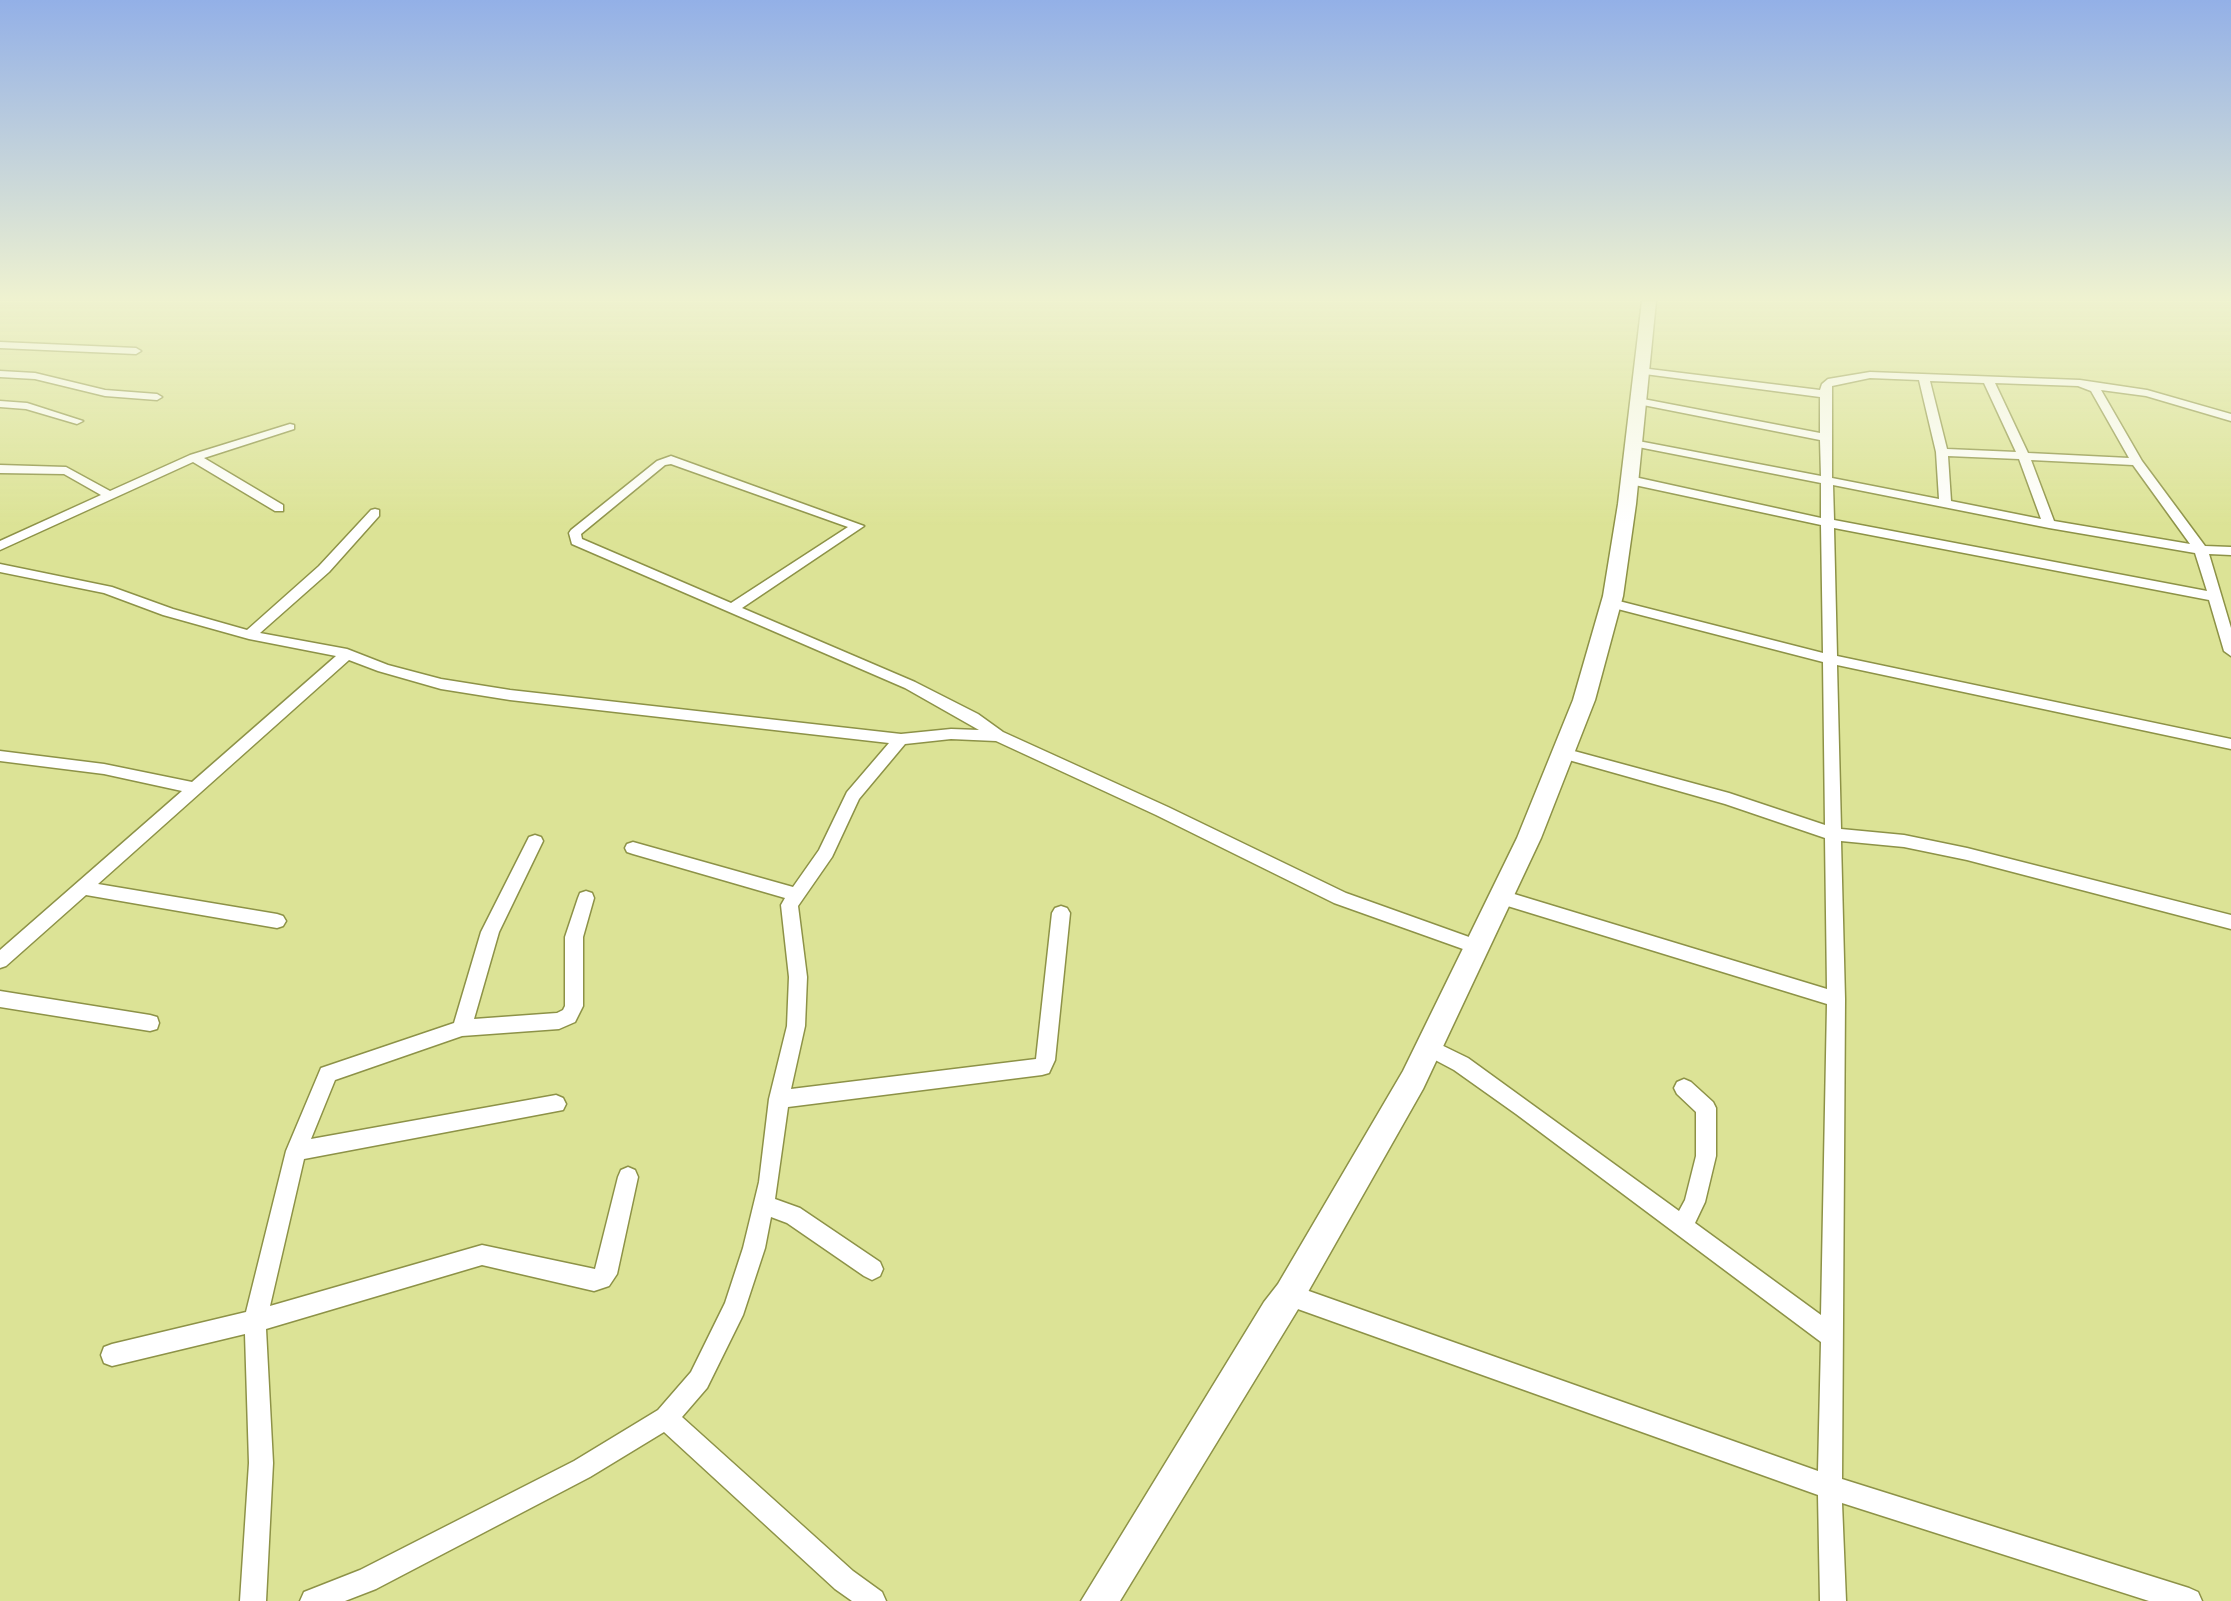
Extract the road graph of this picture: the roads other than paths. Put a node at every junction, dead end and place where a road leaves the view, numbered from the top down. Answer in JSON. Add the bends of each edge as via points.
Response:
{"nodes":[{"id":1,"x":30,"y":376,"type":"edge"},
{"id":2,"x":1641,"y":376,"type":"edge"},
{"id":3,"x":1679,"y":376,"type":"edge"},
{"id":4,"x":1924,"y":377,"type":"junction"},
{"id":5,"x":1988,"y":380,"type":"junction"},
{"id":6,"x":2089,"y":385,"type":"junction"},
{"id":7,"x":1825,"y":394,"type":"junction"},
{"id":8,"x":157,"y":397,"type":"dead end"},
{"id":9,"x":1638,"y":401,"type":"junction"},
{"id":10,"x":0,"y":404,"type":"edge"},
{"id":11,"x":2231,"y":418,"type":"edge"},
{"id":12,"x":76,"y":421,"type":"dead end"},
{"id":13,"x":290,"y":427,"type":"dead end"},
{"id":14,"x":1827,"y":438,"type":"junction"},
{"id":15,"x":1633,"y":443,"type":"junction"},
{"id":16,"x":1941,"y":452,"type":"junction"},
{"id":17,"x":194,"y":457,"type":"junction"},
{"id":18,"x":2025,"y":458,"type":"junction"},
{"id":19,"x":2137,"y":462,"type":"junction"},
{"id":20,"x":0,"y":469,"type":"edge"},
{"id":21,"x":1630,"y":480,"type":"junction"},
{"id":22,"x":1827,"y":481,"type":"junction"},
{"id":23,"x":109,"y":495,"type":"junction"},
{"id":24,"x":1945,"y":503,"type":"junction"},
{"id":25,"x":279,"y":508,"type":"dead end"},
{"id":26,"x":375,"y":513,"type":"dead end"},
{"id":27,"x":1827,"y":523,"type":"junction"},
{"id":28,"x":2049,"y":524,"type":"junction"},
{"id":29,"x":0,"y":546,"type":"edge"},
{"id":30,"x":2201,"y":550,"type":"junction"},
{"id":31,"x":2231,"y":551,"type":"edge"},
{"id":32,"x":0,"y":568,"type":"edge"},
{"id":33,"x":2216,"y":597,"type":"junction"},
{"id":34,"x":1611,"y":603,"type":"junction"},
{"id":35,"x":734,"y":607,"type":"junction"},
{"id":36,"x":249,"y":635,"type":"junction"},
{"id":37,"x":2231,"y":651,"type":"edge"},
{"id":38,"x":347,"y":654,"type":"junction"},
{"id":39,"x":1829,"y":659,"type":"junction"},
{"id":40,"x":998,"y":736,"type":"junction"},
{"id":41,"x":901,"y":740,"type":"junction"},
{"id":42,"x":2231,"y":744,"type":"edge"},
{"id":43,"x":1563,"y":753,"type":"junction"},
{"id":44,"x":0,"y":756,"type":"edge"},
{"id":45,"x":195,"y":788,"type":"junction"},
{"id":46,"x":1832,"y":834,"type":"junction"},
{"id":47,"x":536,"y":841,"type":"dead end"},
{"id":48,"x":633,"y":848,"type":"dead end"},
{"id":49,"x":83,"y":888,"type":"junction"},
{"id":50,"x":794,"y":894,"type":"junction"},
{"id":51,"x":1501,"y":897,"type":"junction"},
{"id":52,"x":586,"y":898,"type":"dead end"},
{"id":53,"x":1061,"y":913,"type":"dead end"},
{"id":54,"x":277,"y":921,"type":"dead end"},
{"id":55,"x":2231,"y":922,"type":"edge"},
{"id":56,"x":1477,"y":947,"type":"junction"},
{"id":57,"x":0,"y":961,"type":"edge"},
{"id":58,"x":0,"y":999,"type":"edge"},
{"id":59,"x":1836,"y":999,"type":"junction"},
{"id":60,"x":150,"y":1023,"type":"dead end"},
{"id":61,"x":462,"y":1028,"type":"junction"},
{"id":62,"x":1429,"y":1047,"type":"junction"},
{"id":63,"x":1684,"y":1088,"type":"dead end"},
{"id":64,"x":779,"y":1099,"type":"junction"},
{"id":65,"x":556,"y":1104,"type":"dead end"},
{"id":66,"x":296,"y":1151,"type":"junction"},
{"id":67,"x":628,"y":1177,"type":"dead end"},
{"id":68,"x":764,"y":1205,"type":"junction"},
{"id":69,"x":1683,"y":1225,"type":"junction"},
{"id":70,"x":872,"y":1269,"type":"dead end"},
{"id":71,"x":1289,"y":1295,"type":"junction"},
{"id":72,"x":255,"y":1321,"type":"junction"},
{"id":73,"x":1832,"y":1337,"type":"junction"},
{"id":74,"x":112,"y":1355,"type":"dead end"},
{"id":75,"x":666,"y":1418,"type":"junction"},
{"id":76,"x":1830,"y":1487,"type":"junction"},
{"id":77,"x":253,"y":1601,"type":"edge"},
{"id":78,"x":313,"y":1601,"type":"edge"},
{"id":79,"x":873,"y":1601,"type":"edge"},
{"id":80,"x":1099,"y":1601,"type":"edge"},
{"id":81,"x":1833,"y":1601,"type":"edge"},
{"id":82,"x":2189,"y":1601,"type":"edge"}],
"edges":[{"from":1,"to":8,"type":"street","via":[[105,393]]},
{"from":2,"to":9,"type":"main road"},
{"from":3,"to":7,"type":"street"},
{"from":4,"to":5,"type":"street"},
{"from":4,"to":7,"type":"street","via":[[1849,377],[1827,384]]},
{"from":4,"to":16,"type":"street"},
{"from":5,"to":6,"type":"street"},
{"from":5,"to":18,"type":"street"},
{"from":6,"to":11,"type":"street","via":[[2147,393]]},
{"from":6,"to":19,"type":"street"},
{"from":7,"to":14,"type":"street"},
{"from":9,"to":14,"type":"street"},
{"from":9,"to":15,"type":"main road"},
{"from":10,"to":12,"type":"street","via":[[27,406]]},
{"from":13,"to":17,"type":"street"},
{"from":14,"to":22,"type":"street"},
{"from":15,"to":21,"type":"main road"},
{"from":15,"to":22,"type":"street"},
{"from":16,"to":18,"type":"street"},
{"from":16,"to":24,"type":"street"},
{"from":17,"to":23,"type":"street"},
{"from":17,"to":25,"type":"street"},
{"from":18,"to":19,"type":"street"},
{"from":18,"to":28,"type":"street"},
{"from":19,"to":30,"type":"street"},
{"from":20,"to":23,"type":"street","via":[[66,471]]},
{"from":21,"to":27,"type":"street"},
{"from":21,"to":34,"type":"main road"},
{"from":22,"to":24,"type":"street"},
{"from":22,"to":27,"type":"street"},
{"from":23,"to":29,"type":"street"},
{"from":24,"to":28,"type":"street"},
{"from":26,"to":36,"type":"street","via":[[324,569]]},
{"from":27,"to":33,"type":"street"},
{"from":27,"to":39,"type":"street"},
{"from":28,"to":30,"type":"street"},
{"from":30,"to":31,"type":"street"},
{"from":30,"to":33,"type":"street"},
{"from":32,"to":36,"type":"street","via":[[107,590]]},
{"from":33,"to":37,"type":"street"},
{"from":34,"to":39,"type":"street"},
{"from":34,"to":43,"type":"main road","via":[[1584,700]]},
{"from":35,"to":35,"type":"street","via":[[576,541],[575,533],[661,463],[671,460],[858,526]]},
{"from":35,"to":40,"type":"street","via":[[775,629],[910,685]]},
{"from":36,"to":38,"type":"street"},
{"from":38,"to":41,"type":"street","via":[[441,684],[510,695]]},
{"from":38,"to":45,"type":"street"},
{"from":39,"to":42,"type":"street"},
{"from":39,"to":46,"type":"street"},
{"from":40,"to":41,"type":"street","via":[[951,734]]},
{"from":40,"to":56,"type":"street","via":[[1340,898]]},
{"from":41,"to":50,"type":"street","via":[[853,796],[826,853]]},
{"from":43,"to":46,"type":"street","via":[[1729,799]]},
{"from":43,"to":51,"type":"main road"},
{"from":44,"to":45,"type":"street","via":[[104,769]]},
{"from":45,"to":49,"type":"street"},
{"from":46,"to":55,"type":"street","via":[[1904,841],[1967,854]]},
{"from":46,"to":59,"type":"street"},
{"from":47,"to":61,"type":"street","via":[[490,932]]},
{"from":48,"to":50,"type":"street"},
{"from":49,"to":54,"type":"street"},
{"from":49,"to":57,"type":"street"},
{"from":50,"to":64,"type":"street","via":[[789,905],[798,977],[796,1026]]},
{"from":51,"to":56,"type":"main road"},
{"from":51,"to":59,"type":"street"},
{"from":52,"to":61,"type":"street","via":[[574,937],[574,1006],[569,1016],[559,1021]]},
{"from":53,"to":64,"type":"street","via":[[1042,1067]]},
{"from":56,"to":62,"type":"main road"},
{"from":58,"to":60,"type":"street"},
{"from":59,"to":73,"type":"street"},
{"from":61,"to":66,"type":"street","via":[[328,1074]]},
{"from":62,"to":69,"type":"street","via":[[1471,1071]]},
{"from":62,"to":71,"type":"main road"},
{"from":63,"to":69,"type":"street","via":[[1706,1108],[1706,1156],[1695,1202]]},
{"from":64,"to":68,"type":"street"},
{"from":65,"to":66,"type":"street"},
{"from":66,"to":72,"type":"street"},
{"from":67,"to":72,"type":"street","via":[[606,1274],[601,1278],[482,1255]]},
{"from":68,"to":70,"type":"street","via":[[793,1215]]},
{"from":68,"to":75,"type":"street","via":[[735,1307],[699,1380]]},
{"from":69,"to":73,"type":"street"},
{"from":71,"to":76,"type":"street"},
{"from":71,"to":80,"type":"main road"},
{"from":72,"to":74,"type":"street"},
{"from":72,"to":77,"type":"street","via":[[261,1463]]},
{"from":73,"to":76,"type":"street"},
{"from":75,"to":78,"type":"street","via":[[536,1493],[367,1580]]},
{"from":75,"to":79,"type":"street"},
{"from":76,"to":81,"type":"street"},
{"from":76,"to":82,"type":"street"}]}
